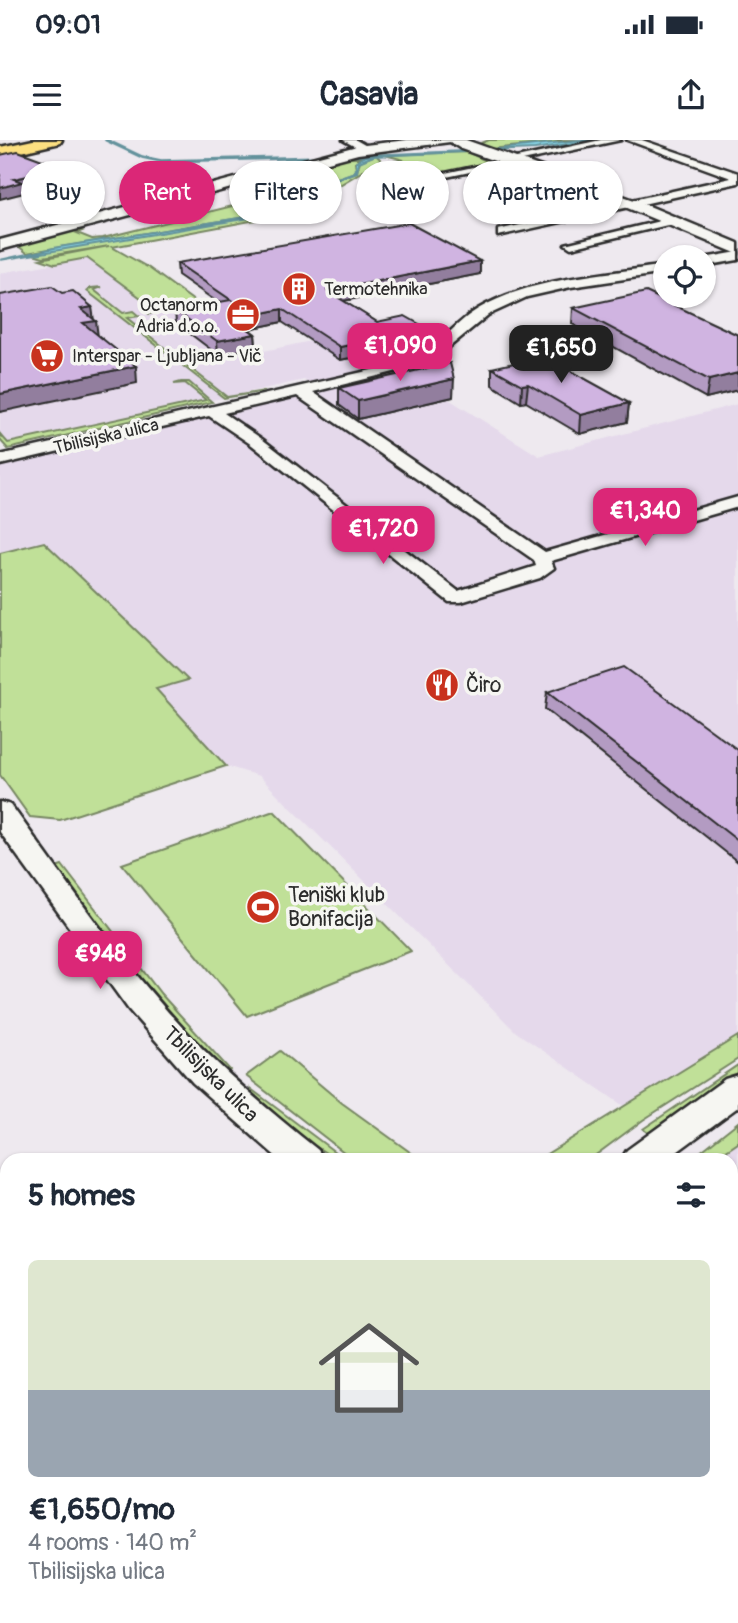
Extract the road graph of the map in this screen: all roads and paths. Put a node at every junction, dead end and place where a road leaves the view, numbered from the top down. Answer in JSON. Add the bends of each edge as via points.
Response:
{"nodes":[{"id":1,"x":54,"y":140,"type":"edge"},
{"id":2,"x":444,"y":140,"type":"edge"},
{"id":3,"x":616,"y":140,"type":"edge"},
{"id":4,"x":632,"y":140,"type":"edge"},
{"id":5,"x":460,"y":143,"type":"edge"},
{"id":6,"x":348,"y":146,"type":"edge"},
{"id":7,"x":0,"y":152,"type":"edge"},
{"id":8,"x":508,"y":161,"type":"edge"},
{"id":9,"x":516,"y":161,"type":"edge"},
{"id":10,"x":738,"y":179,"type":"edge"},
{"id":11,"x":623,"y":201,"type":"edge"},
{"id":12,"x":631,"y":204,"type":"junction"},
{"id":13,"x":672,"y":221,"type":"junction"},
{"id":14,"x":502,"y":233,"type":"dead end"},
{"id":15,"x":571,"y":244,"type":"dead end"},
{"id":16,"x":0,"y":245,"type":"edge"},
{"id":17,"x":738,"y":249,"type":"edge"},
{"id":18,"x":738,"y":256,"type":"edge"},
{"id":19,"x":716,"y":260,"type":"edge"},
{"id":20,"x":653,"y":271,"type":"edge"},
{"id":21,"x":553,"y":288,"type":"joint"},
{"id":22,"x":299,"y":392,"type":"junction"},
{"id":23,"x":212,"y":411,"type":"junction"},
{"id":24,"x":0,"y":460,"type":"edge"},
{"id":25,"x":738,"y":502,"type":"edge"},
{"id":26,"x":542,"y":558,"type":"junction"},
{"id":27,"x":0,"y":811,"type":"edge"},
{"id":28,"x":738,"y":1088,"type":"edge"},
{"id":29,"x":297,"y":1153,"type":"edge"},
{"id":30,"x":650,"y":1153,"type":"edge"}],
"edges":[{"from":1,"to":7,"type":"main road"},
{"from":2,"to":6,"type":"street"},
{"from":3,"to":9,"type":"street"},
{"from":4,"to":10,"type":"street"},
{"from":5,"to":8,"type":"street"},
{"from":6,"to":16,"type":"street","via":[[314,161]]},
{"from":10,"to":12,"type":"street"},
{"from":11,"to":12,"type":"street"},
{"from":12,"to":13,"type":"street"},
{"from":12,"to":14,"type":"street"},
{"from":13,"to":15,"type":"street"},
{"from":13,"to":17,"type":"street"},
{"from":18,"to":19,"type":"street"},
{"from":20,"to":21,"type":"street"},
{"from":21,"to":22,"type":"street","name":"Tbilisijska ulica","via":[[481,313],[425,361]]},
{"from":22,"to":23,"type":"street","name":"Tbilisijska ulica"},
{"from":22,"to":26,"type":"street"},
{"from":23,"to":24,"type":"street","name":"Tbilisijska ulica"},
{"from":23,"to":26,"type":"street","via":[[455,598],[534,574],[545,568]]},
{"from":25,"to":26,"type":"street"},
{"from":27,"to":29,"type":"street","name":"Tbilisijska ulica","via":[[175,1042],[222,1090]]},
{"from":28,"to":30,"type":"street"}]}
